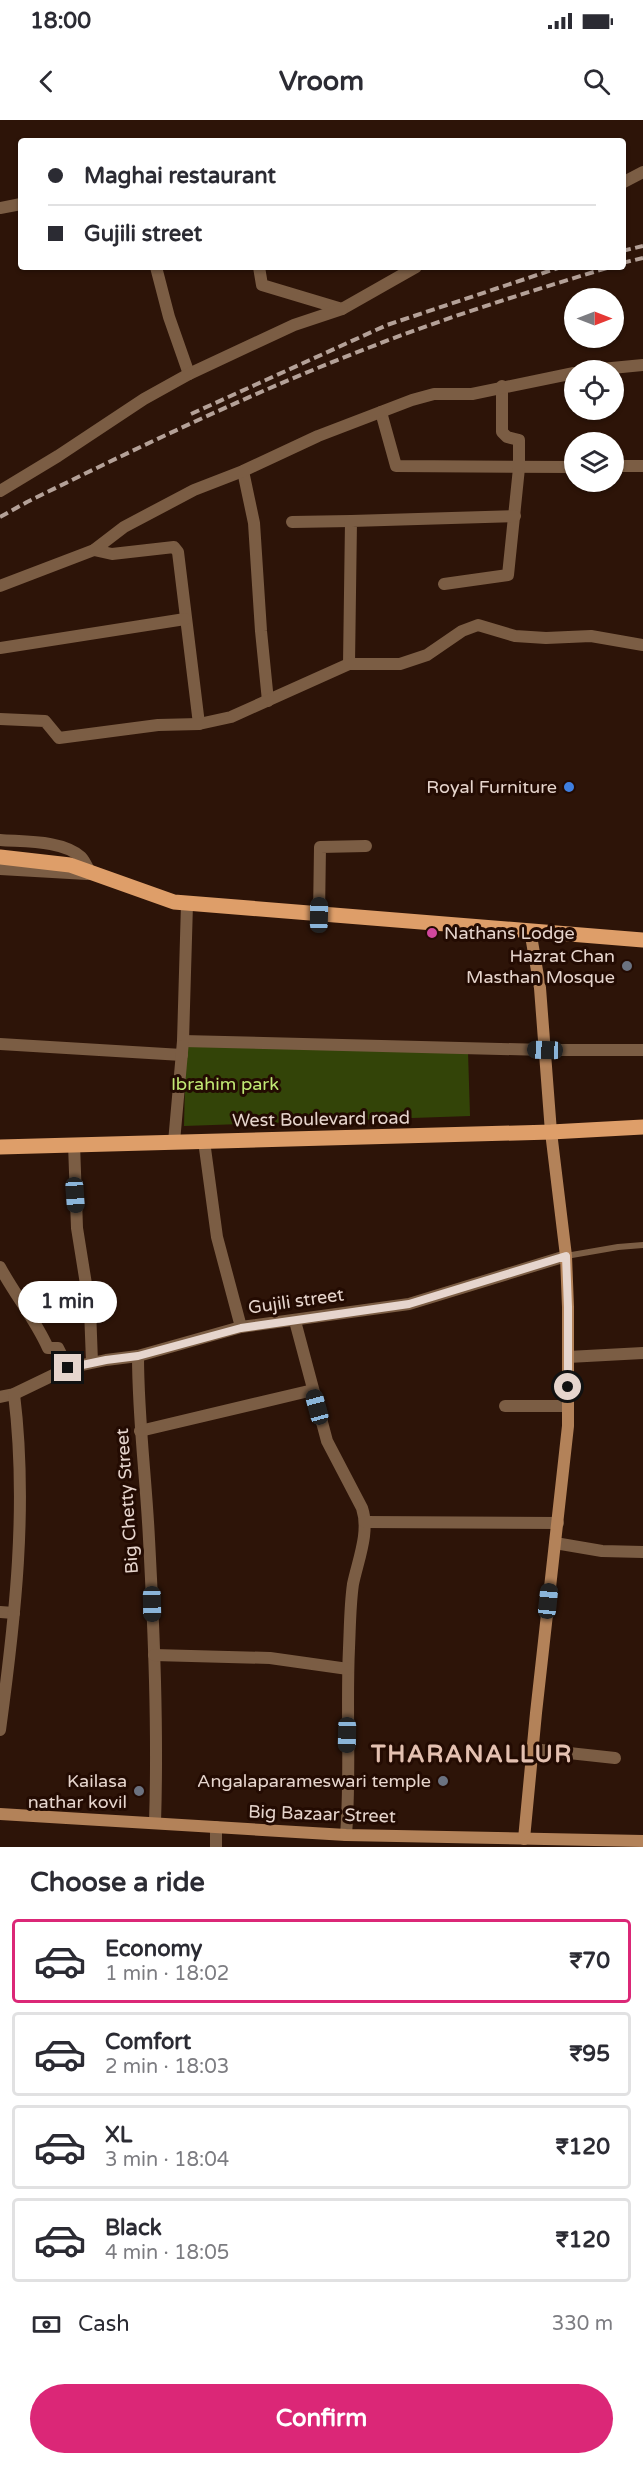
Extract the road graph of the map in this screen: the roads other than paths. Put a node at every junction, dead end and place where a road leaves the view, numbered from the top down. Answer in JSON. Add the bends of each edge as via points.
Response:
{"nodes":[{"id":1,"x":643,"y":172,"type":"edge"},
{"id":2,"x":626,"y":181,"type":"edge"},
{"id":3,"x":18,"y":205,"type":"edge"},
{"id":4,"x":0,"y":208,"type":"edge"},
{"id":5,"x":157,"y":270,"type":"edge"},
{"id":6,"x":260,"y":270,"type":"edge"},
{"id":7,"x":411,"y":270,"type":"edge"},
{"id":8,"x":342,"y":309,"type":"junction"},
{"id":9,"x":643,"y":365,"type":"edge"},
{"id":10,"x":624,"y":367,"type":"edge"},
{"id":11,"x":189,"y":374,"type":"junction"},
{"id":12,"x":564,"y":375,"type":"edge"},
{"id":13,"x":502,"y":386,"type":"junction"},
{"id":14,"x":381,"y":412,"type":"junction"},
{"id":15,"x":624,"y":466,"type":"edge"},
{"id":16,"x":643,"y":466,"type":"edge"},
{"id":17,"x":564,"y":467,"type":"edge"},
{"id":18,"x":519,"y":468,"type":"junction"},
{"id":19,"x":243,"y":471,"type":"junction"},
{"id":20,"x":0,"y":491,"type":"edge"},
{"id":21,"x":515,"y":516,"type":"junction"},
{"id":22,"x":351,"y":521,"type":"junction"},
{"id":23,"x":292,"y":522,"type":"dead end"},
{"id":24,"x":94,"y":550,"type":"junction"},
{"id":25,"x":444,"y":584,"type":"dead end"},
{"id":26,"x":0,"y":586,"type":"edge"},
{"id":27,"x":185,"y":619,"type":"junction"},
{"id":28,"x":643,"y":645,"type":"edge"},
{"id":29,"x":0,"y":648,"type":"edge"},
{"id":30,"x":349,"y":664,"type":"junction"},
{"id":31,"x":268,"y":701,"type":"junction"},
{"id":32,"x":0,"y":719,"type":"edge"},
{"id":33,"x":199,"y":724,"type":"junction"},
{"id":34,"x":0,"y":840,"type":"edge"},
{"id":35,"x":366,"y":846,"type":"dead end"},
{"id":36,"x":0,"y":857,"type":"edge"},
{"id":37,"x":0,"y":869,"type":"edge"},
{"id":38,"x":91,"y":874,"type":"junction"},
{"id":39,"x":187,"y":904,"type":"junction"},
{"id":40,"x":319,"y":915,"type":"junction"},
{"id":41,"x":530,"y":930,"type":"junction"},
{"id":42,"x":643,"y":940,"type":"edge"},
{"id":43,"x":183,"y":1041,"type":"junction"},
{"id":44,"x":0,"y":1044,"type":"edge"},
{"id":45,"x":545,"y":1050,"type":"junction"},
{"id":46,"x":643,"y":1050,"type":"edge"},
{"id":47,"x":182,"y":1055,"type":"junction"},
{"id":48,"x":643,"y":1127,"type":"edge"},
{"id":49,"x":551,"y":1132,"type":"junction"},
{"id":50,"x":204,"y":1141,"type":"junction"},
{"id":51,"x":174,"y":1142,"type":"junction"},
{"id":52,"x":74,"y":1144,"type":"junction"},
{"id":53,"x":0,"y":1147,"type":"edge"},
{"id":54,"x":643,"y":1245,"type":"edge"},
{"id":55,"x":566,"y":1256,"type":"junction"},
{"id":56,"x":0,"y":1267,"type":"edge"},
{"id":57,"x":295,"y":1320,"type":"junction"},
{"id":58,"x":241,"y":1328,"type":"junction"},
{"id":59,"x":643,"y":1353,"type":"edge"},
{"id":60,"x":138,"y":1356,"type":"junction"},
{"id":61,"x":568,"y":1357,"type":"junction"},
{"id":62,"x":92,"y":1362,"type":"junction"},
{"id":63,"x":68,"y":1368,"type":"junction"},
{"id":64,"x":313,"y":1390,"type":"junction"},
{"id":65,"x":14,"y":1394,"type":"junction"},
{"id":66,"x":0,"y":1396,"type":"edge"},
{"id":67,"x":505,"y":1406,"type":"dead end"},
{"id":68,"x":568,"y":1406,"type":"junction"},
{"id":69,"x":140,"y":1431,"type":"junction"},
{"id":70,"x":365,"y":1522,"type":"junction"},
{"id":71,"x":558,"y":1523,"type":"junction"},
{"id":72,"x":555,"y":1543,"type":"junction"},
{"id":73,"x":643,"y":1552,"type":"edge"},
{"id":74,"x":0,"y":1612,"type":"edge"},
{"id":75,"x":14,"y":1613,"type":"junction"},
{"id":76,"x":154,"y":1655,"type":"junction"},
{"id":77,"x":348,"y":1669,"type":"junction"},
{"id":78,"x":0,"y":1730,"type":"edge"},
{"id":79,"x":532,"y":1749,"type":"junction"},
{"id":80,"x":615,"y":1758,"type":"dead end"},
{"id":81,"x":0,"y":1814,"type":"edge"},
{"id":82,"x":155,"y":1823,"type":"junction"},
{"id":83,"x":216,"y":1827,"type":"junction"},
{"id":84,"x":346,"y":1834,"type":"junction"},
{"id":85,"x":525,"y":1839,"type":"junction"},
{"id":86,"x":429,"y":1841,"type":"edge"},
{"id":87,"x":643,"y":1841,"type":"edge"},
{"id":88,"x":550,"y":1843,"type":"edge"},
{"id":89,"x":216,"y":1847,"type":"edge"}],
"edges":[{"from":1,"to":2,"type":"street"},
{"from":3,"to":4,"type":"street"},
{"from":5,"to":11,"type":"street"},
{"from":6,"to":8,"type":"street","via":[[262,285]]},
{"from":7,"to":8,"type":"street"},
{"from":8,"to":11,"type":"street","via":[[294,325]]},
{"from":9,"to":10,"type":"street"},
{"from":11,"to":20,"type":"street"},
{"from":12,"to":13,"type":"street"},
{"from":13,"to":14,"type":"street","via":[[472,394],[434,394]]},
{"from":13,"to":18,"type":"street","via":[[502,432],[519,440]]},
{"from":14,"to":18,"type":"street","via":[[396,466]]},
{"from":14,"to":19,"type":"street"},
{"from":15,"to":16,"type":"street"},
{"from":17,"to":18,"type":"street"},
{"from":18,"to":21,"type":"street"},
{"from":19,"to":24,"type":"street","via":[[184,495],[124,527]]},
{"from":19,"to":31,"type":"street","via":[[254,523]]},
{"from":21,"to":22,"type":"street"},
{"from":21,"to":25,"type":"street","via":[[508,575]]},
{"from":22,"to":23,"type":"street"},
{"from":22,"to":30,"type":"street"},
{"from":24,"to":26,"type":"street"},
{"from":24,"to":27,"type":"street","via":[[112,554],[174,547],[178,552]]},
{"from":27,"to":29,"type":"street"},
{"from":27,"to":33,"type":"street"},
{"from":28,"to":30,"type":"street","via":[[591,636],[515,636],[478,625],[427,655],[400,664]]},
{"from":30,"to":31,"type":"street"},
{"from":31,"to":33,"type":"street","via":[[231,717]]},
{"from":32,"to":33,"type":"street","via":[[45,721],[59,738],[158,725]]},
{"from":34,"to":38,"type":"street","via":[[68,850],[81,858]]},
{"from":35,"to":40,"type":"street","via":[[320,847]]},
{"from":36,"to":38,"type":"main road","via":[[70,865]]},
{"from":37,"to":38,"type":"street"},
{"from":38,"to":39,"type":"main road"},
{"from":39,"to":40,"type":"main road"},
{"from":39,"to":43,"type":"street"},
{"from":40,"to":41,"type":"main road"},
{"from":41,"to":42,"type":"main road"},
{"from":41,"to":45,"type":"street"},
{"from":43,"to":45,"type":"street"},
{"from":43,"to":47,"type":"street"},
{"from":44,"to":47,"type":"street"},
{"from":45,"to":46,"type":"street"},
{"from":45,"to":49,"type":"street"},
{"from":47,"to":51,"type":"street"},
{"from":48,"to":49,"type":"main road","name":"West Boulevard road"},
{"from":49,"to":50,"type":"main road","name":"West Boulevard road"},
{"from":49,"to":55,"type":"street"},
{"from":50,"to":51,"type":"main road","name":"West Boulevard road"},
{"from":50,"to":58,"type":"street","via":[[218,1237]]},
{"from":51,"to":52,"type":"main road","name":"West Boulevard road"},
{"from":52,"to":53,"type":"main road","name":"West Boulevard road"},
{"from":52,"to":62,"type":"street"},
{"from":54,"to":55,"type":"lane"},
{"from":55,"to":57,"type":"street","name":"Gujili street","via":[[409,1304]]},
{"from":55,"to":61,"type":"street"},
{"from":56,"to":63,"type":"street","via":[[48,1348],[58,1348]]},
{"from":57,"to":58,"type":"street","name":"Gujili street"},
{"from":57,"to":64,"type":"street"},
{"from":58,"to":60,"type":"street","name":"Gujili street"},
{"from":59,"to":61,"type":"street"},
{"from":60,"to":62,"type":"street","name":"Gujili street"},
{"from":60,"to":69,"type":"street","name":"Big Chetty Street"},
{"from":61,"to":68,"type":"street"},
{"from":62,"to":63,"type":"street","name":"Gujili street"},
{"from":63,"to":65,"type":"street","name":"Gujili street"},
{"from":64,"to":69,"type":"street"},
{"from":64,"to":70,"type":"street","via":[[327,1441],[362,1508]]},
{"from":65,"to":66,"type":"street","name":"Gujili street"},
{"from":65,"to":75,"type":"street","via":[[20,1448]]},
{"from":67,"to":68,"type":"street"},
{"from":68,"to":71,"type":"street"},
{"from":69,"to":76,"type":"street","name":"Big Chetty Street"},
{"from":70,"to":71,"type":"street"},
{"from":70,"to":77,"type":"street","via":[[352,1593]]},
{"from":71,"to":72,"type":"street"},
{"from":72,"to":73,"type":"street","via":[[602,1551]]},
{"from":72,"to":79,"type":"street"},
{"from":74,"to":75,"type":"street"},
{"from":75,"to":78,"type":"street"},
{"from":76,"to":77,"type":"street","via":[[270,1658]]},
{"from":76,"to":82,"type":"street","name":"Big Chetty Street"},
{"from":77,"to":84,"type":"street"},
{"from":79,"to":80,"type":"street"},
{"from":79,"to":85,"type":"street"},
{"from":81,"to":82,"type":"street","name":"Big Bazaar Street"},
{"from":82,"to":83,"type":"street","name":"Big Bazaar Street"},
{"from":83,"to":84,"type":"street","name":"Big Bazaar Street"},
{"from":83,"to":89,"type":"street"},
{"from":84,"to":86,"type":"street","name":"Big Bazaar Street"},
{"from":85,"to":86,"type":"street","name":"Big Bazaar Street"},
{"from":85,"to":88,"type":"street","name":"Big Bazaar Street"},
{"from":87,"to":88,"type":"street","name":"Big Bazaar Street"}]}
